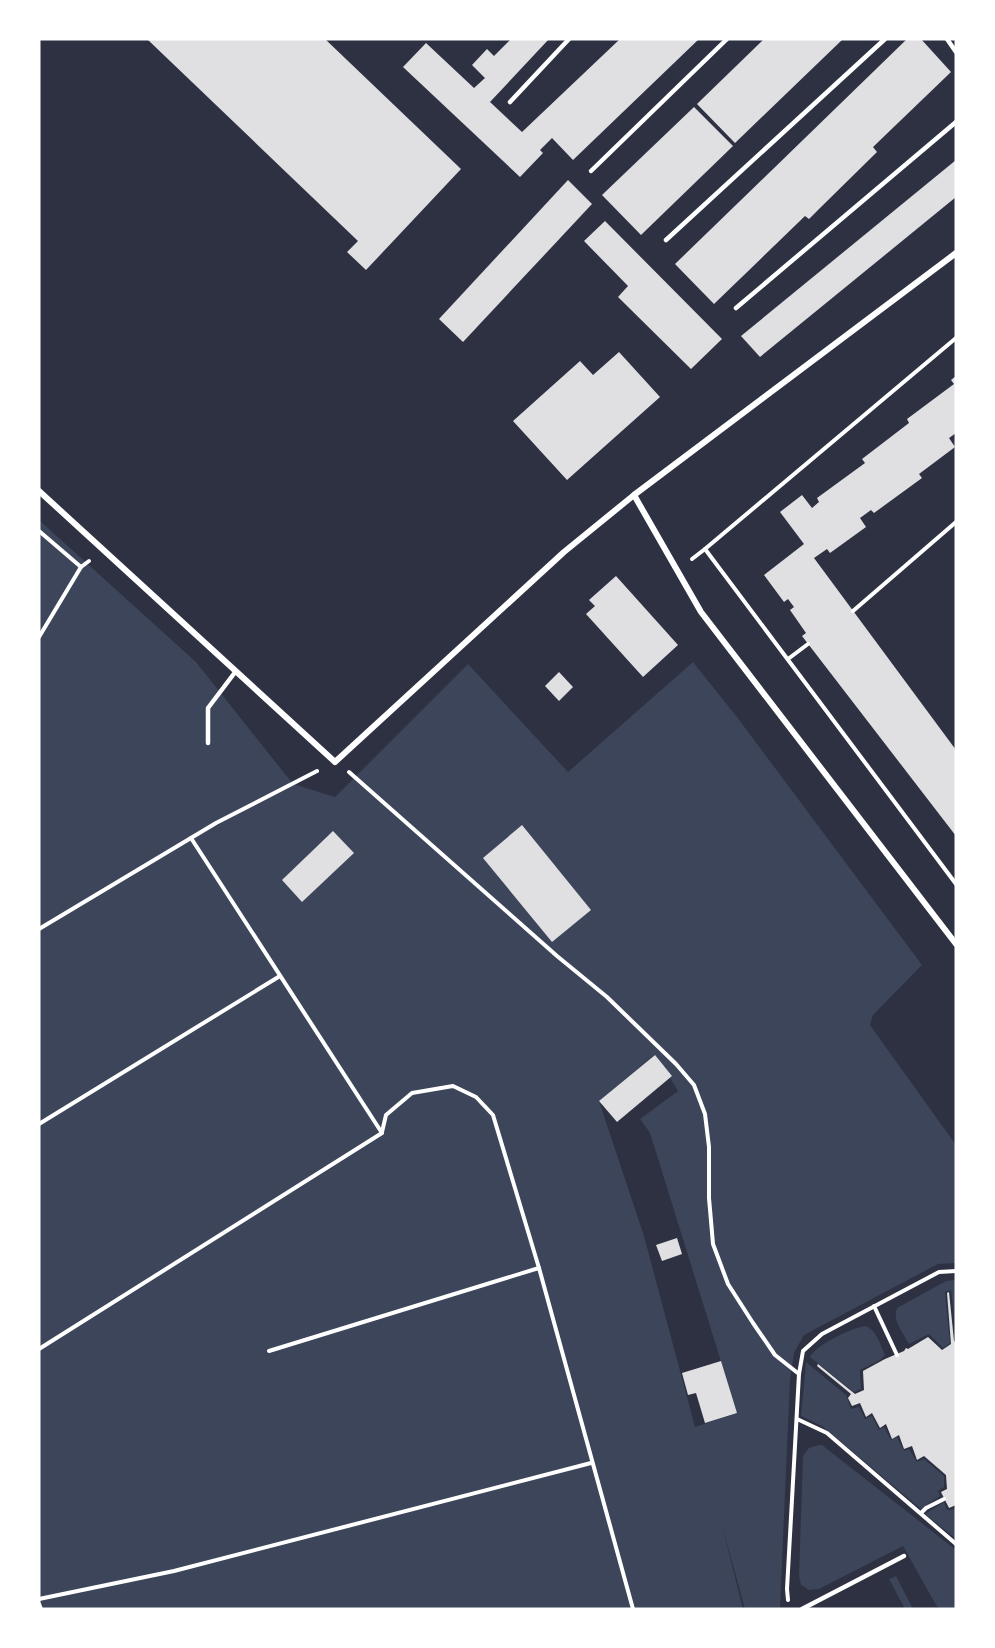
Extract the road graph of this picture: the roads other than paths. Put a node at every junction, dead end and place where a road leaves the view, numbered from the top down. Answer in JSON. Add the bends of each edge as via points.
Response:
{"nodes":[{"id":1,"x":569,"y":39,"type":"edge"},
{"id":2,"x":727,"y":39,"type":"edge"},
{"id":3,"x":885,"y":39,"type":"edge"},
{"id":4,"x":947,"y":39,"type":"edge"},
{"id":5,"x":956,"y":52,"type":"edge"},
{"id":6,"x":510,"y":102,"type":"dead end"},
{"id":7,"x":956,"y":122,"type":"edge"},
{"id":8,"x":591,"y":171,"type":"dead end"},
{"id":9,"x":666,"y":240,"type":"dead end"},
{"id":10,"x":956,"y":253,"type":"edge"},
{"id":11,"x":736,"y":308,"type":"dead end"},
{"id":12,"x":39,"y":491,"type":"edge"},
{"id":13,"x":634,"y":495,"type":"junction"},
{"id":14,"x":236,"y":671,"type":"junction"},
{"id":15,"x":208,"y":743,"type":"dead end"},
{"id":16,"x":956,"y":944,"type":"edge"},
{"id":17,"x":904,"y":1556,"type":"dead end"},
{"id":18,"x":802,"y":1609,"type":"edge"}],
"edges":[{"from":1,"to":6,"type":"lane"},
{"from":2,"to":8,"type":"lane"},
{"from":3,"to":9,"type":"lane"},
{"from":4,"to":5,"type":"lane"},
{"from":7,"to":11,"type":"lane"},
{"from":10,"to":13,"type":"street"},
{"from":12,"to":14,"type":"street"},
{"from":13,"to":14,"type":"street","via":[[564,552],[335,762]]},
{"from":13,"to":16,"type":"street","via":[[701,612]]},
{"from":14,"to":15,"type":"lane","via":[[208,708]]},
{"from":17,"to":18,"type":"lane"}]}
